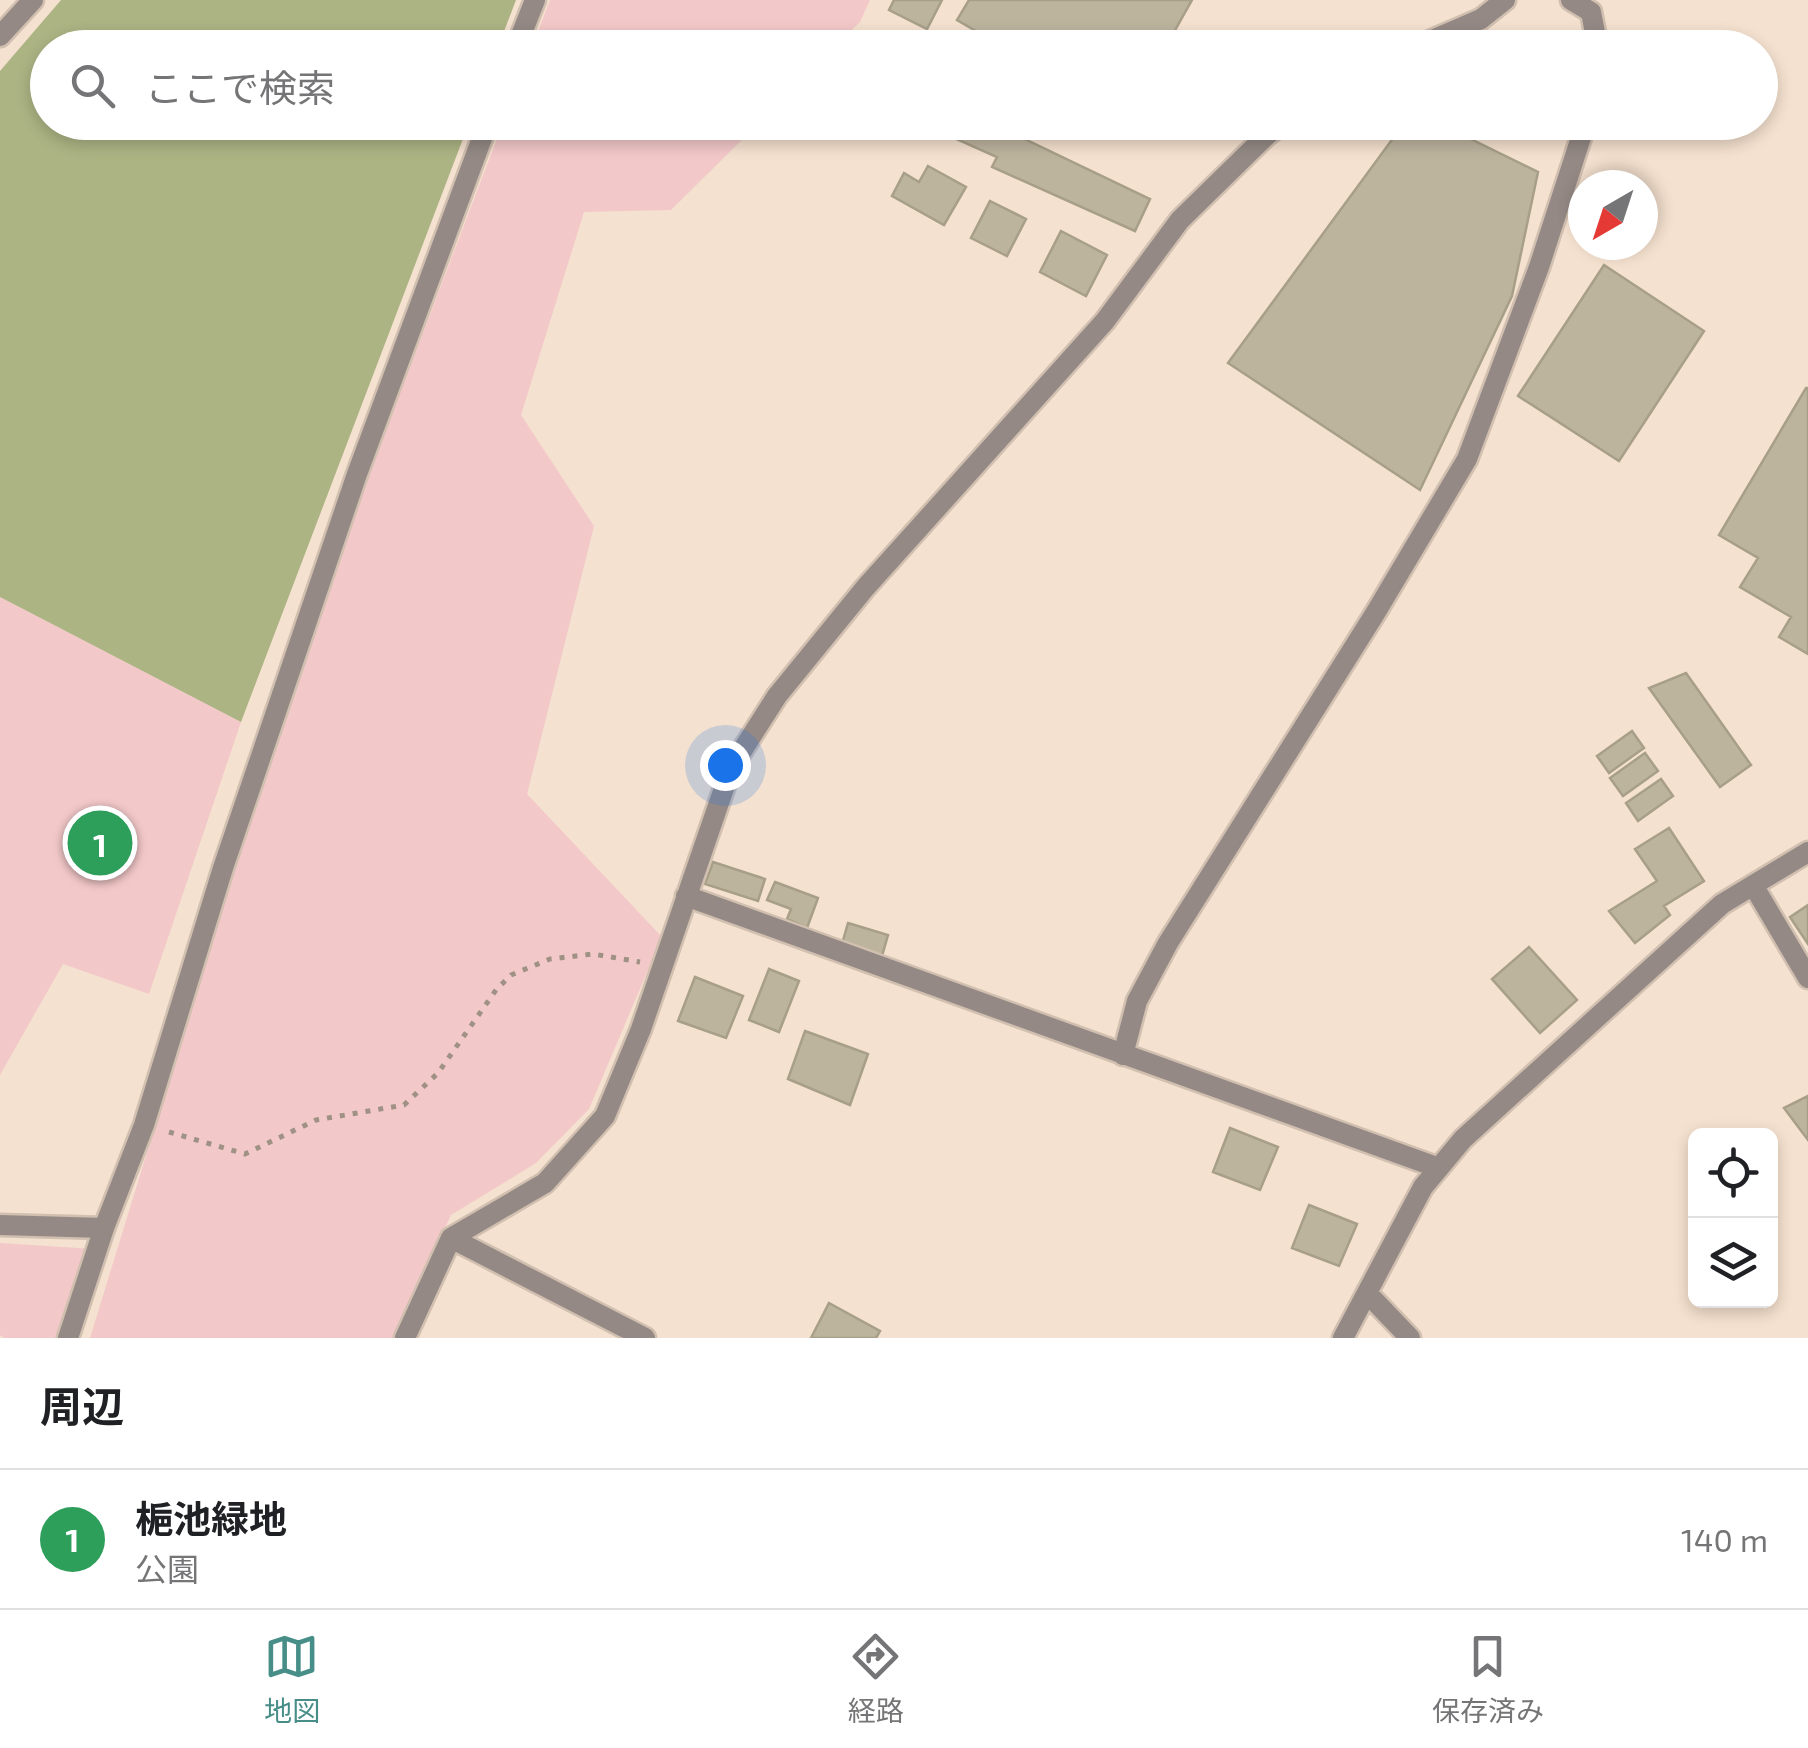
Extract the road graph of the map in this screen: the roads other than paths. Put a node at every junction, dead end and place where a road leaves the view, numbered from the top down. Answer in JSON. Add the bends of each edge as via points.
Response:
{"nodes":[{"id":1,"x":33,"y":0,"type":"edge"},
{"id":2,"x":534,"y":0,"type":"edge"},
{"id":3,"x":1505,"y":0,"type":"edge"},
{"id":4,"x":1571,"y":0,"type":"edge"},
{"id":5,"x":523,"y":30,"type":"edge"},
{"id":6,"x":1458,"y":30,"type":"edge"},
{"id":7,"x":1594,"y":30,"type":"edge"},
{"id":8,"x":0,"y":36,"type":"edge"},
{"id":9,"x":481,"y":140,"type":"edge"},
{"id":10,"x":1261,"y":140,"type":"edge"},
{"id":11,"x":1580,"y":140,"type":"edge"},
{"id":12,"x":1808,"y":852,"type":"edge"},
{"id":13,"x":1753,"y":886,"type":"junction"},
{"id":14,"x":686,"y":896,"type":"junction"},
{"id":15,"x":1808,"y":978,"type":"edge"},
{"id":16,"x":1123,"y":1055,"type":"junction"},
{"id":17,"x":1438,"y":1168,"type":"junction"},
{"id":18,"x":0,"y":1225,"type":"edge"},
{"id":19,"x":104,"y":1228,"type":"junction"},
{"id":20,"x":450,"y":1238,"type":"junction"},
{"id":21,"x":1367,"y":1293,"type":"junction"},
{"id":22,"x":68,"y":1338,"type":"edge"},
{"id":23,"x":405,"y":1338,"type":"edge"},
{"id":24,"x":645,"y":1338,"type":"edge"},
{"id":25,"x":1344,"y":1338,"type":"edge"},
{"id":26,"x":1410,"y":1338,"type":"edge"}],
"edges":[{"from":1,"to":8,"type":"street"},
{"from":2,"to":5,"type":"street"},
{"from":3,"to":6,"type":"street"},
{"from":4,"to":7,"type":"street","via":[[1591,12]]},
{"from":9,"to":19,"type":"street","via":[[356,474],[144,1125]]},
{"from":10,"to":14,"type":"street","via":[[1180,220],[1105,320],[777,696],[730,768]]},
{"from":11,"to":16,"type":"street","via":[[1467,458],[1168,943],[1137,1001]]},
{"from":12,"to":13,"type":"street"},
{"from":13,"to":15,"type":"street"},
{"from":13,"to":17,"type":"street","via":[[1722,904],[1462,1138]]},
{"from":14,"to":16,"type":"street"},
{"from":14,"to":20,"type":"street","via":[[605,1116],[545,1183]]},
{"from":16,"to":17,"type":"street"},
{"from":17,"to":21,"type":"street"},
{"from":18,"to":19,"type":"street"},
{"from":19,"to":22,"type":"street"},
{"from":20,"to":23,"type":"street"},
{"from":20,"to":24,"type":"street"},
{"from":21,"to":25,"type":"street"},
{"from":21,"to":26,"type":"street"}]}
